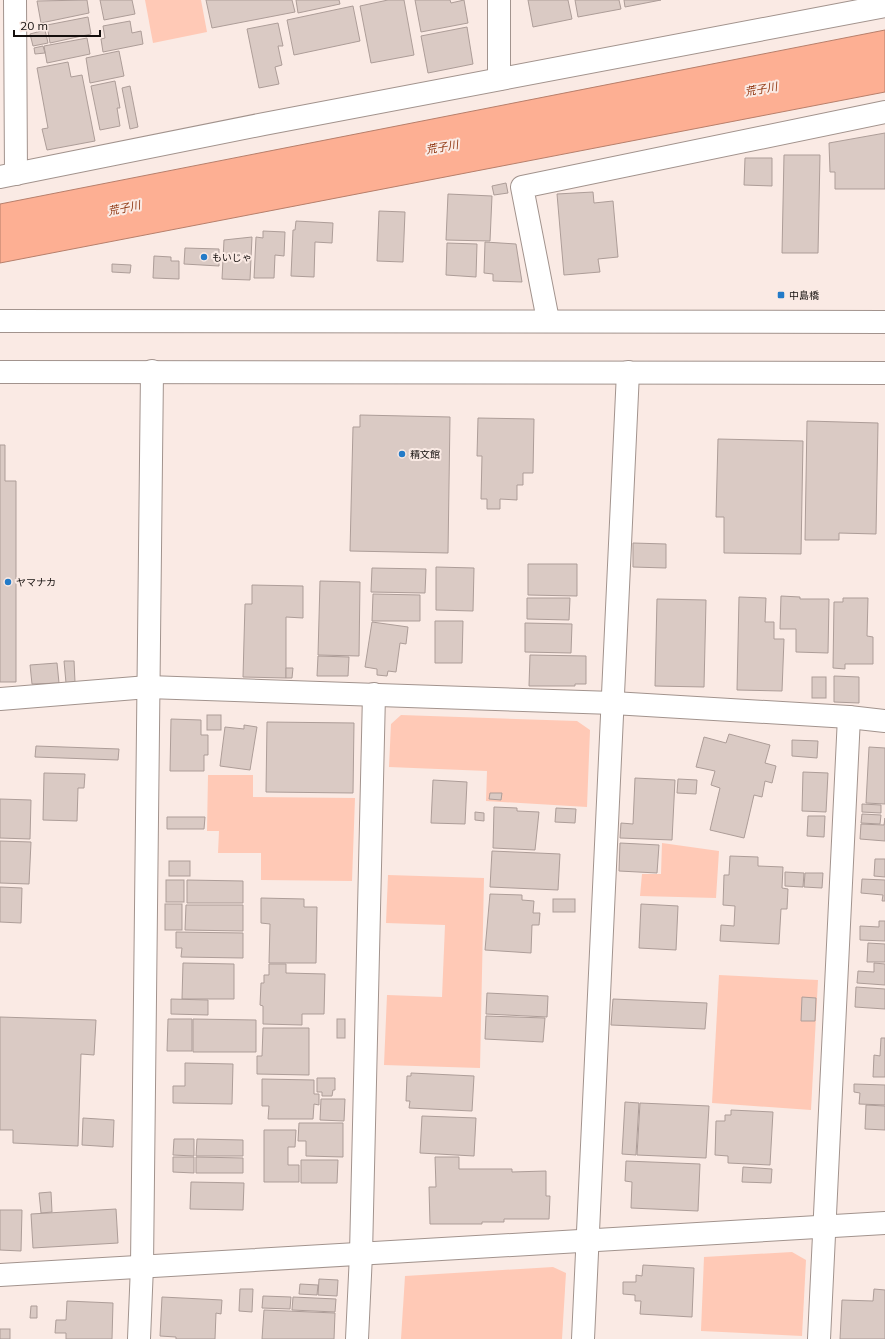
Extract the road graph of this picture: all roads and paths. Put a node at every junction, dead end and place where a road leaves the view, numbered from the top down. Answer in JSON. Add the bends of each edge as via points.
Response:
{"nodes":[{"id":1,"x":15,"y":0,"type":"edge"},
{"id":2,"x":499,"y":0,"type":"edge"},
{"id":3,"x":885,"y":6,"type":"edge"},
{"id":4,"x":499,"y":79,"type":"junction"},
{"id":5,"x":885,"y":112,"type":"edge"},
{"id":6,"x":8,"y":176,"type":"edge"},
{"id":7,"x":548,"y":320,"type":"junction"},
{"id":8,"x":0,"y":321,"type":"edge"},
{"id":9,"x":885,"y":322,"type":"edge"},
{"id":10,"x":152,"y":371,"type":"junction"},
{"id":11,"x":0,"y":372,"type":"edge"},
{"id":12,"x":628,"y":372,"type":"junction"},
{"id":13,"x":885,"y":373,"type":"edge"},
{"id":14,"x":148,"y":687,"type":"junction"},
{"id":15,"x":374,"y":694,"type":"junction"},
{"id":16,"x":0,"y":699,"type":"edge"},
{"id":17,"x":613,"y":703,"type":"junction"},
{"id":18,"x":849,"y":717,"type":"junction"},
{"id":19,"x":885,"y":721,"type":"edge"},
{"id":20,"x":885,"y":1223,"type":"edge"},
{"id":21,"x":824,"y":1226,"type":"junction"},
{"id":22,"x":588,"y":1241,"type":"junction"},
{"id":23,"x":361,"y":1254,"type":"junction"},
{"id":24,"x":142,"y":1266,"type":"junction"},
{"id":25,"x":0,"y":1275,"type":"edge"},
{"id":26,"x":139,"y":1339,"type":"edge"},
{"id":27,"x":357,"y":1339,"type":"edge"},
{"id":28,"x":583,"y":1339,"type":"edge"},
{"id":29,"x":819,"y":1339,"type":"edge"}],
"edges":[{"from":1,"to":6,"type":"street"},
{"from":2,"to":4,"type":"street"},
{"from":3,"to":4,"type":"street"},
{"from":4,"to":6,"type":"street"},
{"from":5,"to":7,"type":"street","via":[[522,187]]},
{"from":7,"to":8,"type":"street"},
{"from":7,"to":9,"type":"street"},
{"from":10,"to":11,"type":"street"},
{"from":10,"to":12,"type":"street"},
{"from":10,"to":14,"type":"street"},
{"from":12,"to":13,"type":"street"},
{"from":12,"to":17,"type":"street"},
{"from":14,"to":15,"type":"street"},
{"from":14,"to":16,"type":"street"},
{"from":14,"to":24,"type":"street"},
{"from":15,"to":17,"type":"street"},
{"from":15,"to":23,"type":"street"},
{"from":17,"to":18,"type":"street"},
{"from":17,"to":22,"type":"street"},
{"from":18,"to":19,"type":"street"},
{"from":18,"to":21,"type":"street"},
{"from":20,"to":21,"type":"street"},
{"from":21,"to":22,"type":"street"},
{"from":21,"to":29,"type":"street"},
{"from":22,"to":23,"type":"street"},
{"from":22,"to":28,"type":"street"},
{"from":23,"to":24,"type":"street"},
{"from":23,"to":27,"type":"street"},
{"from":24,"to":25,"type":"street"},
{"from":24,"to":26,"type":"street"}]}
